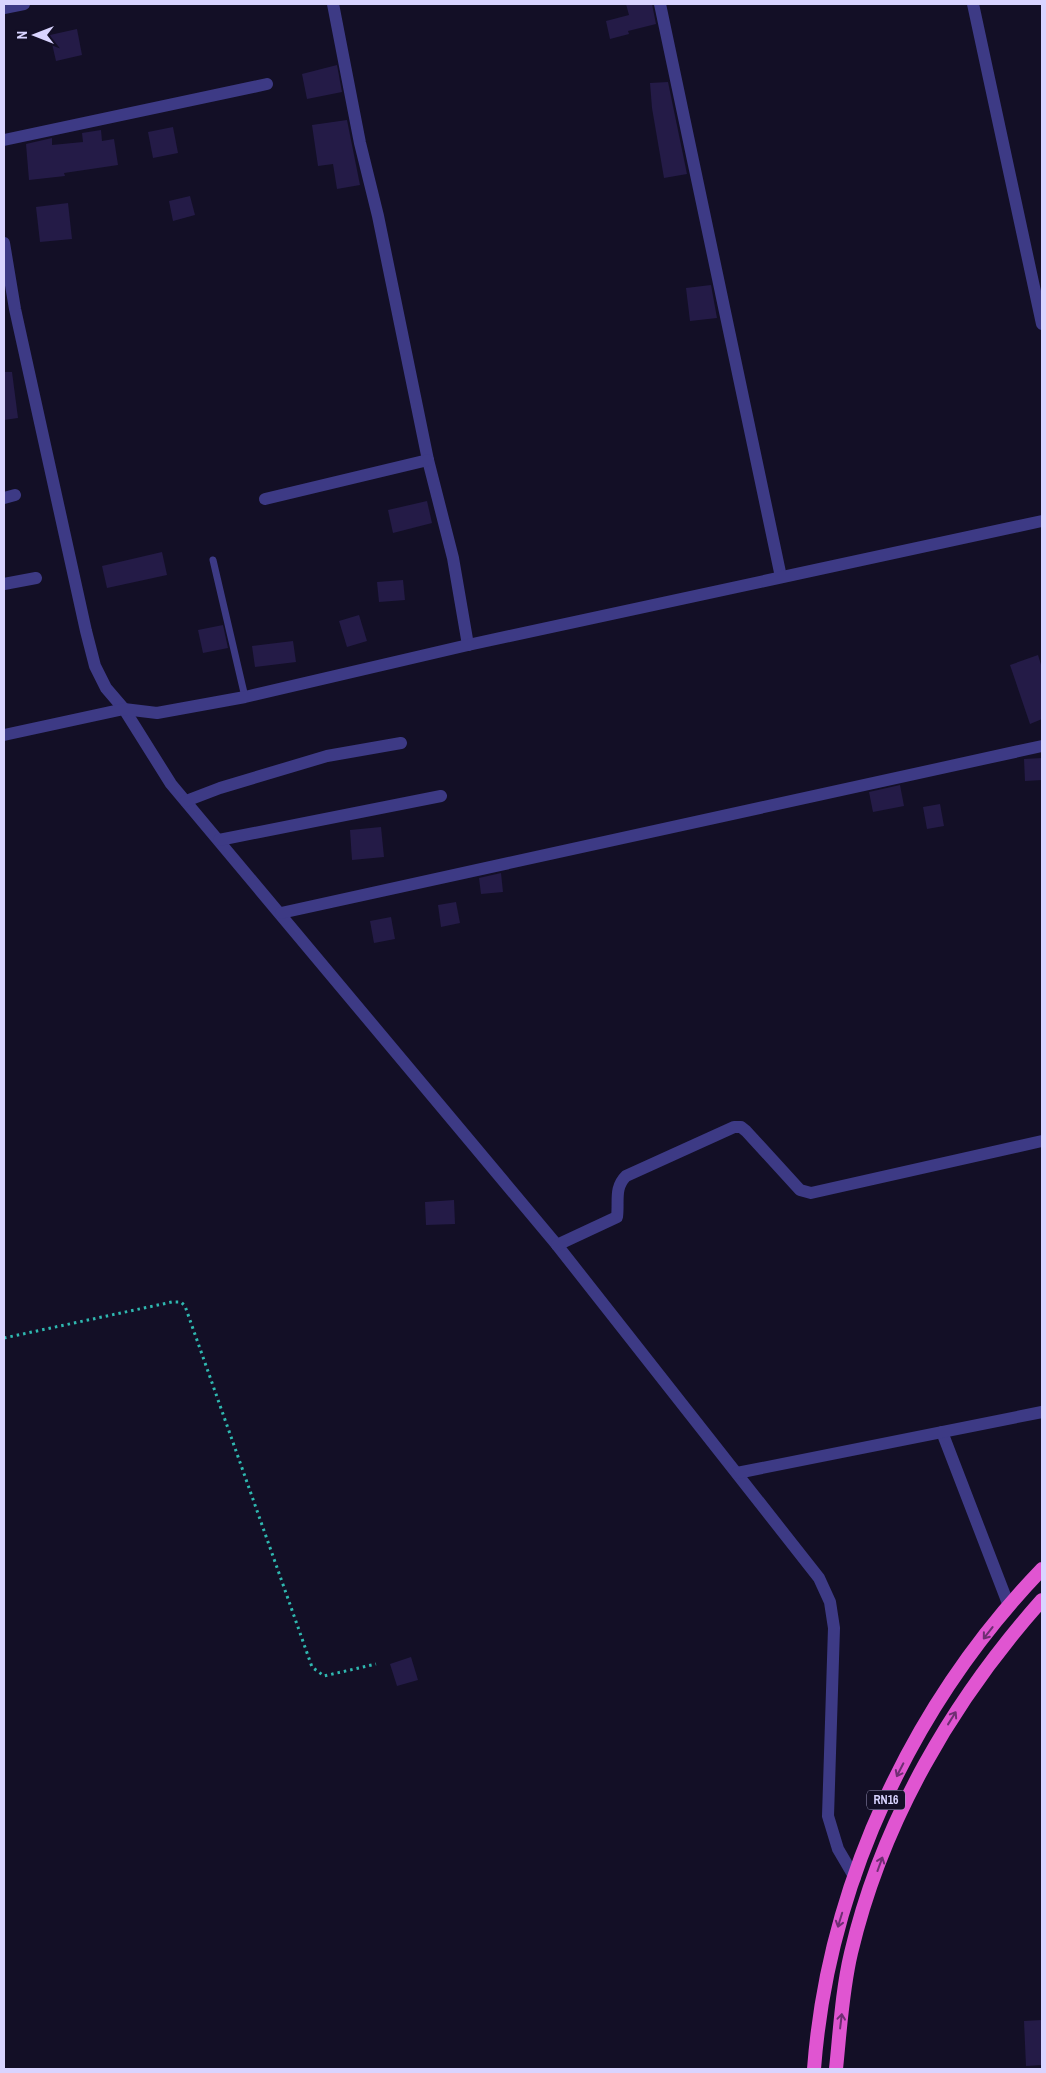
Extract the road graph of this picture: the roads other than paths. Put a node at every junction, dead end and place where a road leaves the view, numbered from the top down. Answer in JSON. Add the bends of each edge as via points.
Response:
{"nodes":[{"id":1,"x":24,"y":4,"type":"edge"},
{"id":2,"x":333,"y":4,"type":"edge"},
{"id":3,"x":660,"y":4,"type":"edge"},
{"id":4,"x":974,"y":4,"type":"edge"},
{"id":5,"x":4,"y":8,"type":"edge"},
{"id":6,"x":267,"y":84,"type":"dead end"},
{"id":7,"x":4,"y":140,"type":"edge"},
{"id":8,"x":4,"y":243,"type":"edge"},
{"id":9,"x":9,"y":311,"type":"edge"},
{"id":10,"x":1042,"y":324,"type":"edge"},
{"id":11,"x":428,"y":460,"type":"junction"},
{"id":12,"x":265,"y":499,"type":"dead end"},
{"id":13,"x":1042,"y":521,"type":"edge"},
{"id":14,"x":213,"y":560,"type":"dead end"},
{"id":15,"x":781,"y":577,"type":"junction"},
{"id":16,"x":36,"y":578,"type":"dead end"},
{"id":17,"x":4,"y":584,"type":"edge"},
{"id":18,"x":468,"y":645,"type":"junction"},
{"id":19,"x":245,"y":697,"type":"junction"},
{"id":20,"x":124,"y":709,"type":"junction"},
{"id":21,"x":4,"y":734,"type":"edge"},
{"id":22,"x":401,"y":743,"type":"dead end"},
{"id":23,"x":1042,"y":746,"type":"edge"},
{"id":24,"x":441,"y":796,"type":"dead end"},
{"id":25,"x":186,"y":801,"type":"junction"},
{"id":26,"x":219,"y":840,"type":"junction"},
{"id":27,"x":281,"y":913,"type":"junction"},
{"id":28,"x":1042,"y":1141,"type":"edge"},
{"id":29,"x":557,"y":1245,"type":"junction"},
{"id":30,"x":1042,"y":1412,"type":"edge"},
{"id":31,"x":942,"y":1432,"type":"junction"},
{"id":32,"x":737,"y":1472,"type":"junction"},
{"id":33,"x":1042,"y":1570,"type":"edge"},
{"id":34,"x":1042,"y":1600,"type":"edge"},
{"id":35,"x":1009,"y":1606,"type":"junction"},
{"id":36,"x":855,"y":1878,"type":"junction"},
{"id":37,"x":814,"y":2069,"type":"edge"},
{"id":38,"x":836,"y":2069,"type":"edge"}],
"edges":[{"from":1,"to":5,"type":"street"},
{"from":2,"to":11,"type":"street"},
{"from":3,"to":15,"type":"street"},
{"from":4,"to":10,"type":"street"},
{"from":6,"to":7,"type":"street"},
{"from":8,"to":9,"type":"street"},
{"from":9,"to":20,"type":"street","via":[[95,666],[106,688]]},
{"from":11,"to":12,"type":"street"},
{"from":11,"to":18,"type":"street","via":[[453,558]]},
{"from":13,"to":15,"type":"street"},
{"from":14,"to":19,"type":"lane"},
{"from":15,"to":18,"type":"street"},
{"from":16,"to":17,"type":"street"},
{"from":18,"to":19,"type":"street"},
{"from":19,"to":20,"type":"street","via":[[157,713]]},
{"from":20,"to":21,"type":"street"},
{"from":20,"to":25,"type":"street","via":[[171,784]]},
{"from":22,"to":25,"type":"street","via":[[327,756]]},
{"from":23,"to":27,"type":"street"},
{"from":24,"to":26,"type":"street"},
{"from":25,"to":26,"type":"street"},
{"from":26,"to":27,"type":"street"},
{"from":27,"to":29,"type":"street"},
{"from":28,"to":29,"type":"street","via":[[811,1193],[800,1190],[746,1131],[734,1127],[626,1176],[617,1192],[617,1217]]},
{"from":29,"to":32,"type":"street"},
{"from":30,"to":31,"type":"street"},
{"from":31,"to":32,"type":"street"},
{"from":31,"to":35,"type":"street"},
{"from":32,"to":36,"type":"street","via":[[812,1567],[830,1602],[834,1640],[828,1816],[838,1849]]},
{"from":33,"to":35,"type":"highway","number":"RN16"},
{"from":38,"to":34,"type":"highway","number":"RN16","one_way":true,"via":[[851,1954],[871,1886],[896,1823],[926,1762],[961,1704]]},
{"from":35,"to":36,"type":"highway","number":"RN16","one_way":true,"via":[[966,1661],[915,1742],[880,1812]]},
{"from":36,"to":37,"type":"highway","number":"RN16","one_way":true,"via":[[827,1967]]}]}
